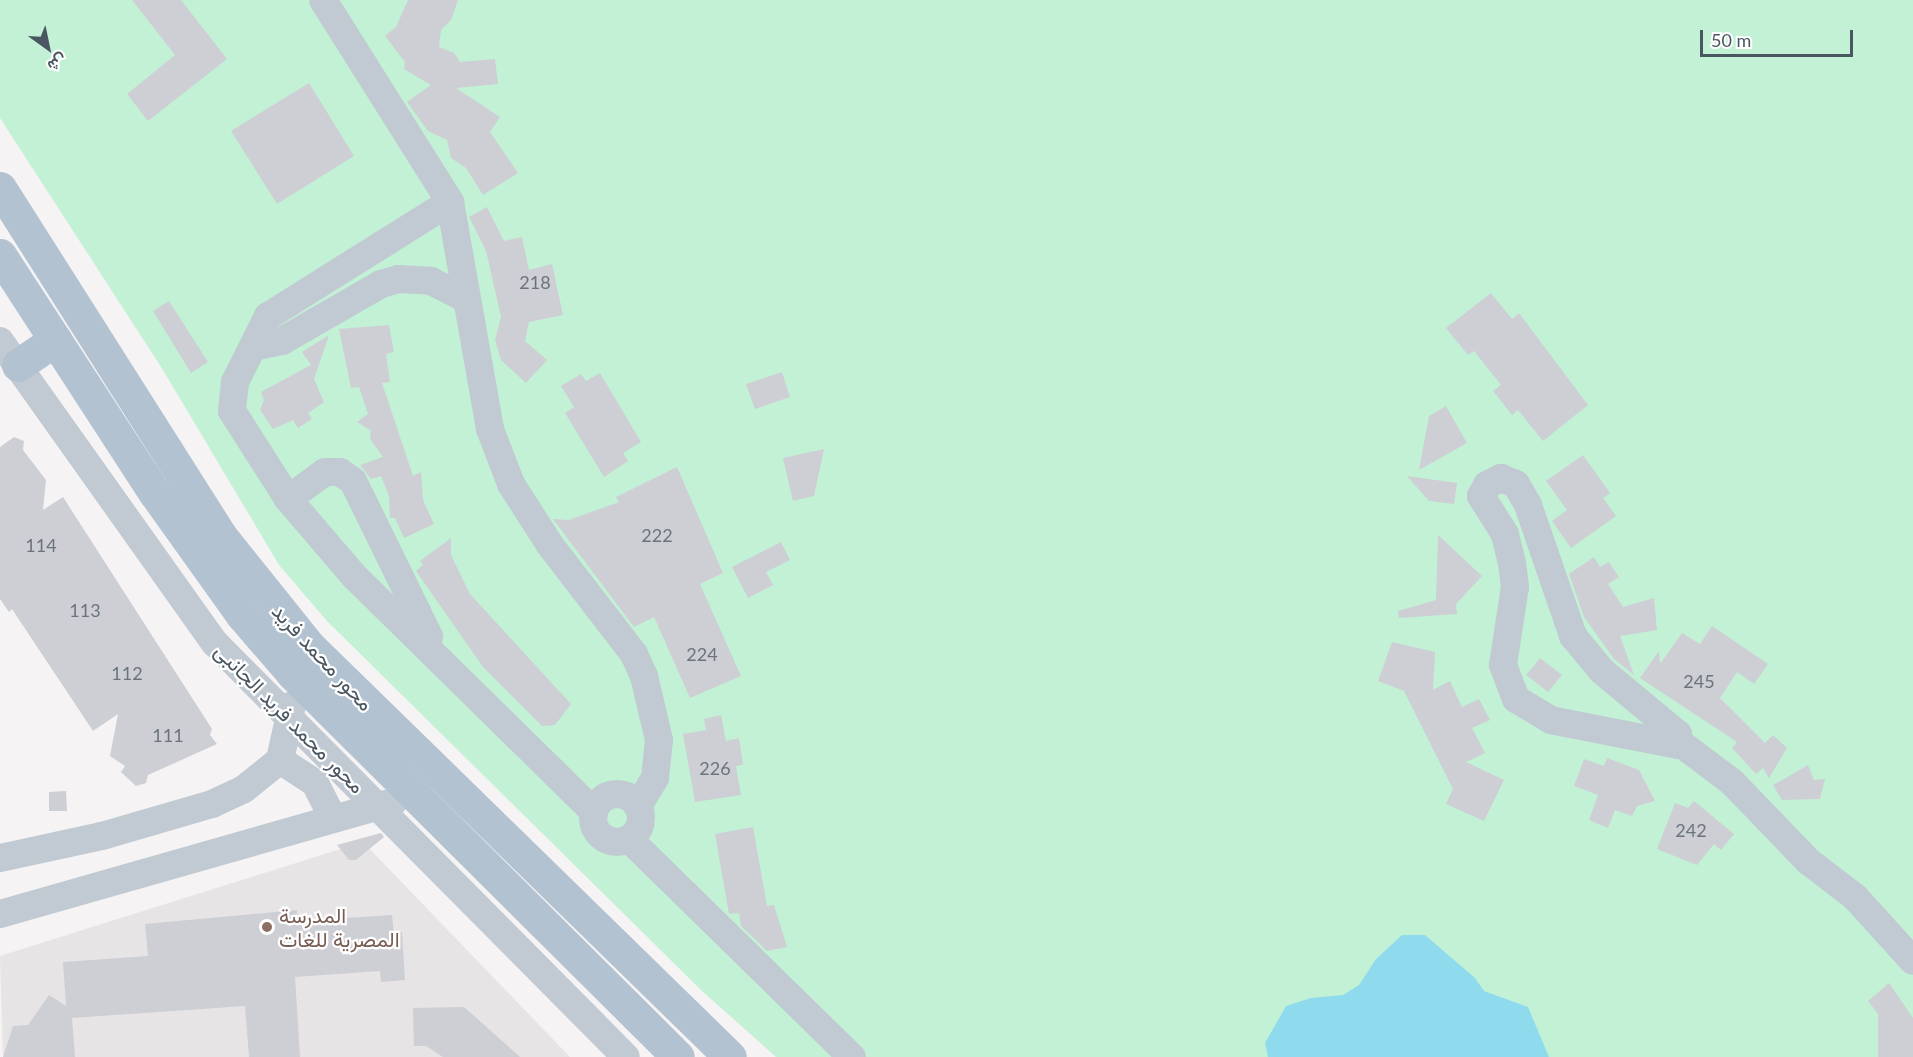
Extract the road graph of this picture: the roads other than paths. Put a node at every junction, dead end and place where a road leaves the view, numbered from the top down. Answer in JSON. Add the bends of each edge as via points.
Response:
{"nodes":[{"id":1,"x":323,"y":0,"type":"edge"},
{"id":2,"x":348,"y":0,"type":"edge"},
{"id":3,"x":346,"y":34,"type":"junction"},
{"id":4,"x":0,"y":188,"type":"edge"},
{"id":5,"x":450,"y":202,"type":"junction"},
{"id":6,"x":0,"y":255,"type":"edge"},
{"id":7,"x":464,"y":298,"type":"junction"},
{"id":8,"x":55,"y":340,"type":"junction"},
{"id":9,"x":253,"y":347,"type":"junction"},
{"id":10,"x":9,"y":353,"type":"edge"},
{"id":11,"x":288,"y":499,"type":"junction"},
{"id":12,"x":445,"y":664,"type":"junction"},
{"id":13,"x":292,"y":673,"type":"junction"},
{"id":14,"x":291,"y":719,"type":"junction"},
{"id":15,"x":1680,"y":743,"type":"junction"},
{"id":16,"x":280,"y":760,"type":"junction"},
{"id":17,"x":417,"y":798,"type":"junction"},
{"id":18,"x":376,"y":806,"type":"junction"},
{"id":19,"x":638,"y":806,"type":"junction"},
{"id":20,"x":594,"y":812,"type":"junction"},
{"id":21,"x":333,"y":818,"type":"junction"},
{"id":22,"x":629,"y":839,"type":"junction"},
{"id":23,"x":0,"y":858,"type":"edge"},
{"id":24,"x":0,"y":914,"type":"edge"},
{"id":25,"x":1913,"y":961,"type":"edge"},
{"id":26,"x":626,"y":1057,"type":"edge"},
{"id":27,"x":678,"y":1057,"type":"edge"},
{"id":28,"x":730,"y":1057,"type":"edge"},
{"id":29,"x":852,"y":1057,"type":"edge"}],
"edges":[{"from":1,"to":3,"type":"street"},
{"from":2,"to":3,"type":"street"},
{"from":3,"to":5,"type":"street"},
{"from":4,"to":28,"type":"main road","name":"محور محمد فريد","via":[[178,473],[279,611],[362,700]]},
{"from":5,"to":7,"type":"street"},
{"from":5,"to":9,"type":"street","via":[[277,308],[261,326]]},
{"from":6,"to":8,"type":"main road","name":"محور محمد فريد"},
{"from":7,"to":9,"type":"street","via":[[431,281],[398,279],[282,341]]},
{"from":7,"to":19,"type":"street","via":[[490,429],[510,484],[550,545],[624,639],[644,676],[659,740],[655,778]]},
{"from":8,"to":10,"type":"main road"},
{"from":8,"to":13,"type":"main road","name":"محور محمد فريد","via":[[200,560]]},
{"from":9,"to":11,"type":"street","via":[[235,382],[231,411]]},
{"from":10,"to":14,"type":"street","name":"محور محمد فريد الجانبى","via":[[215,643]]},
{"from":11,"to":12,"type":"street","via":[[354,576]]},
{"from":11,"to":12,"type":"street","via":[[325,472],[340,472],[353,481],[404,590]]},
{"from":12,"to":20,"type":"street"},
{"from":13,"to":14,"type":"street"},
{"from":13,"to":17,"type":"main road","name":"محور محمد فريد"},
{"from":14,"to":16,"type":"street"},
{"from":14,"to":18,"type":"street","name":"محور محمد فريد الجانبى"},
{"from":15,"to":15,"type":"street","via":[[1678,734],[1602,671],[1573,636],[1520,489],[1506,479],[1490,483],[1482,502],[1505,534],[1515,587],[1503,665],[1516,699],[1551,720],[1606,728],[1674,747]]},
{"from":15,"to":25,"type":"street","via":[[1731,782],[1808,861],[1875,915]]},
{"from":16,"to":21,"type":"street","via":[[315,783]]},
{"from":16,"to":23,"type":"street","via":[[244,789],[212,804]]},
{"from":17,"to":18,"type":"street"},
{"from":17,"to":27,"type":"main road","name":"محور محمد فريد"},
{"from":18,"to":21,"type":"street"},
{"from":18,"to":26,"type":"street","name":"محور محمد فريد الجانبى"},
{"from":19,"to":20,"type":"street","via":[[624,795],[614,794]]},
{"from":19,"to":22,"type":"street","via":[[641,825]]},
{"from":20,"to":22,"type":"street","via":[[593,821],[602,837],[620,842]]},
{"from":21,"to":24,"type":"street"},
{"from":22,"to":29,"type":"street"}]}
